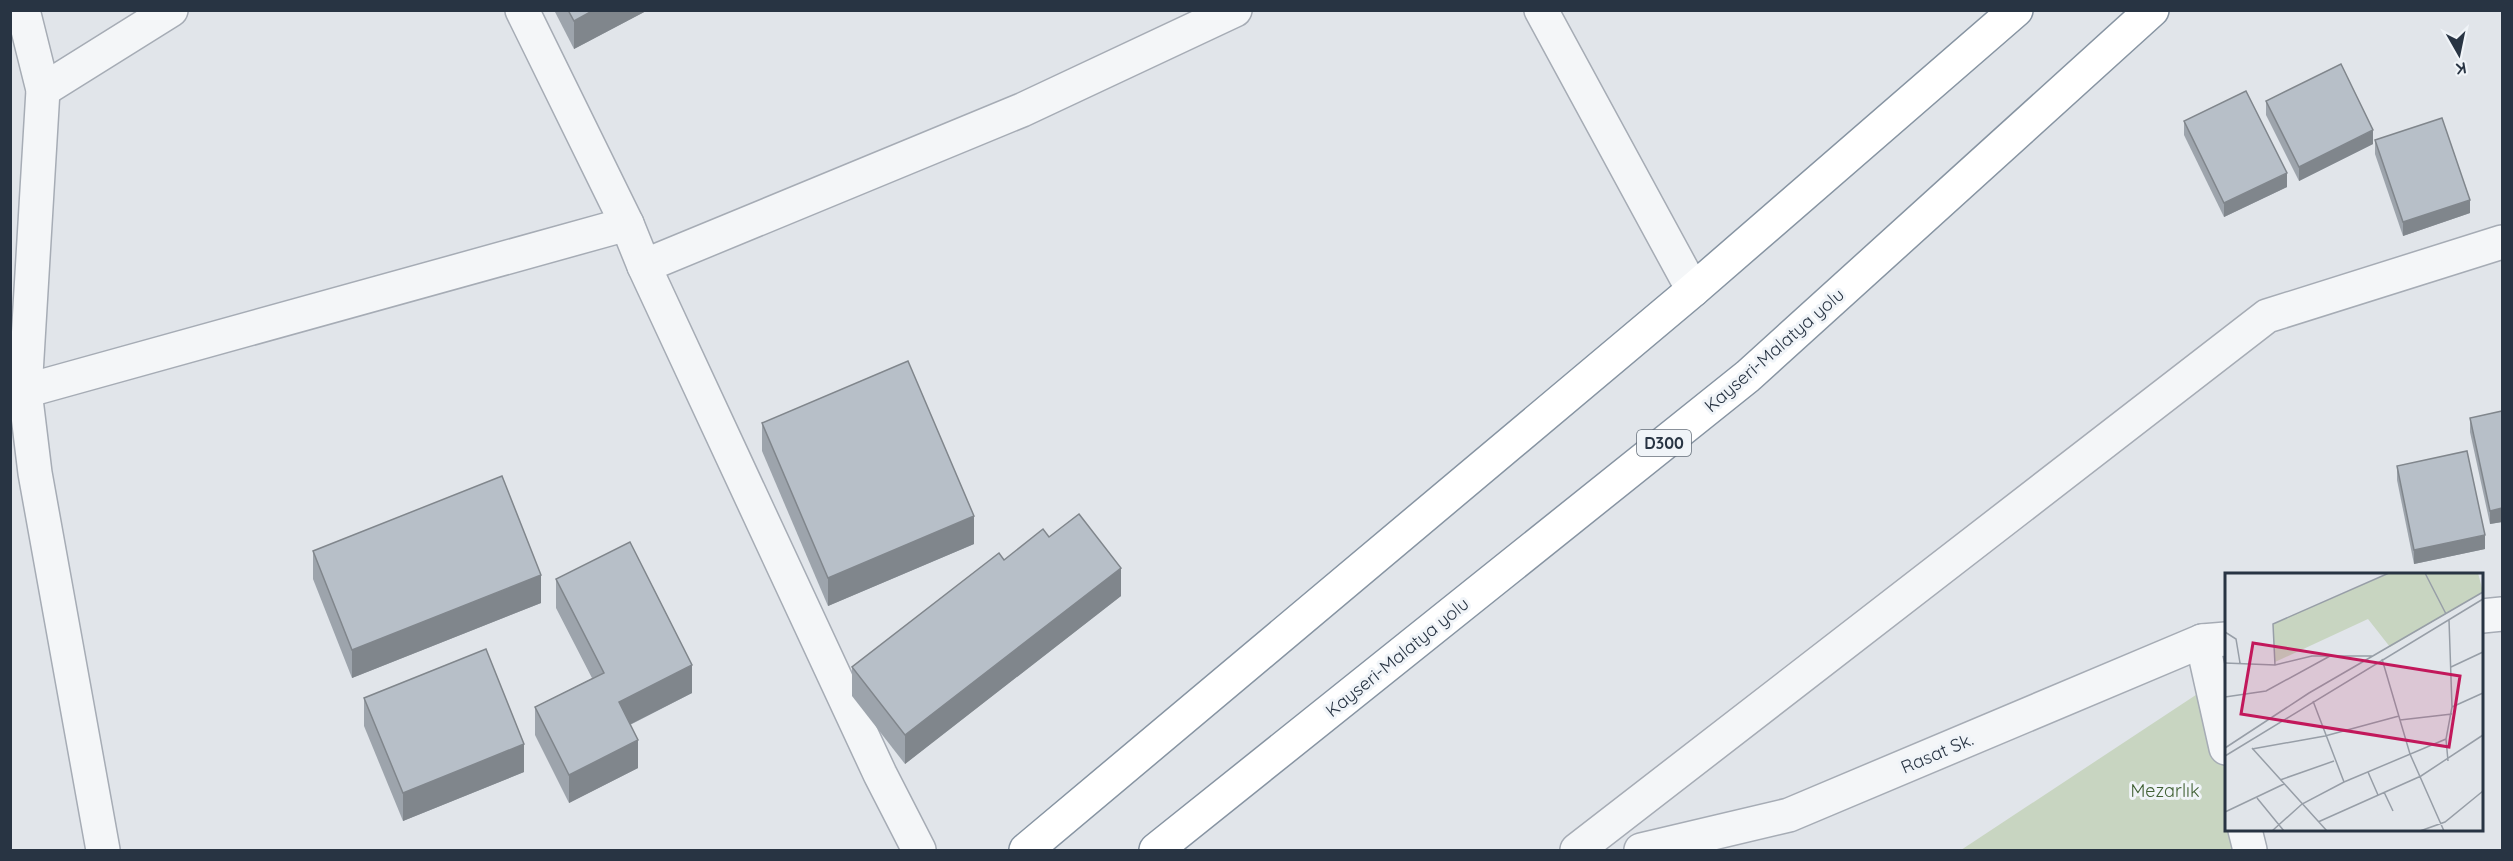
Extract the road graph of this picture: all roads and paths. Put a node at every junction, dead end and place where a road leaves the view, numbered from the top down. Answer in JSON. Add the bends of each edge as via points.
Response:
{"nodes":[{"id":1,"x":23,"y":10,"type":"edge"},
{"id":2,"x":171,"y":10,"type":"edge"},
{"id":3,"x":522,"y":10,"type":"edge"},
{"id":4,"x":1234,"y":10,"type":"edge"},
{"id":5,"x":1541,"y":10,"type":"edge"},
{"id":6,"x":2016,"y":10,"type":"edge"},
{"id":7,"x":2152,"y":10,"type":"edge"},
{"id":8,"x":43,"y":90,"type":"junction"},
{"id":9,"x":627,"y":224,"type":"junction"},
{"id":10,"x":2502,"y":242,"type":"edge"},
{"id":11,"x":644,"y":266,"type":"junction"},
{"id":12,"x":1693,"y":291,"type":"junction"},
{"id":13,"x":25,"y":391,"type":"junction"},
{"id":14,"x":23,"y":481,"type":"edge"},
{"id":15,"x":2502,"y":614,"type":"edge"},
{"id":16,"x":2483,"y":616,"type":"edge"},
{"id":17,"x":2214,"y":640,"type":"edge"},
{"id":18,"x":2225,"y":739,"type":"edge"},
{"id":19,"x":2245,"y":831,"type":"edge"},
{"id":20,"x":103,"y":850,"type":"edge"},
{"id":21,"x":919,"y":850,"type":"edge"},
{"id":22,"x":1026,"y":850,"type":"edge"},
{"id":23,"x":1156,"y":850,"type":"edge"},
{"id":24,"x":1577,"y":850,"type":"edge"},
{"id":25,"x":1641,"y":850,"type":"edge"},
{"id":26,"x":2250,"y":850,"type":"edge"}],
"edges":[{"from":1,"to":8,"type":"street"},
{"from":2,"to":8,"type":"street"},
{"from":3,"to":9,"type":"street"},
{"from":4,"to":11,"type":"street","via":[[1022,110]]},
{"from":5,"to":12,"type":"street"},
{"from":6,"to":12,"type":"highway"},
{"from":7,"to":23,"type":"highway","name":"Kayseri-Malatya yolu","number":"D300","via":[[1749,376]]},
{"from":8,"to":13,"type":"street"},
{"from":9,"to":11,"type":"street"},
{"from":9,"to":13,"type":"street"},
{"from":10,"to":24,"type":"street","via":[[2267,316]]},
{"from":11,"to":21,"type":"street","via":[[875,764]]},
{"from":12,"to":22,"type":"highway"},
{"from":13,"to":14,"type":"street"},
{"from":14,"to":20,"type":"street"},
{"from":15,"to":16,"type":"street"},
{"from":17,"to":18,"type":"street"},
{"from":17,"to":25,"type":"street","name":"Rasat Sk.","via":[[1789,815]]},
{"from":19,"to":26,"type":"street"}]}
